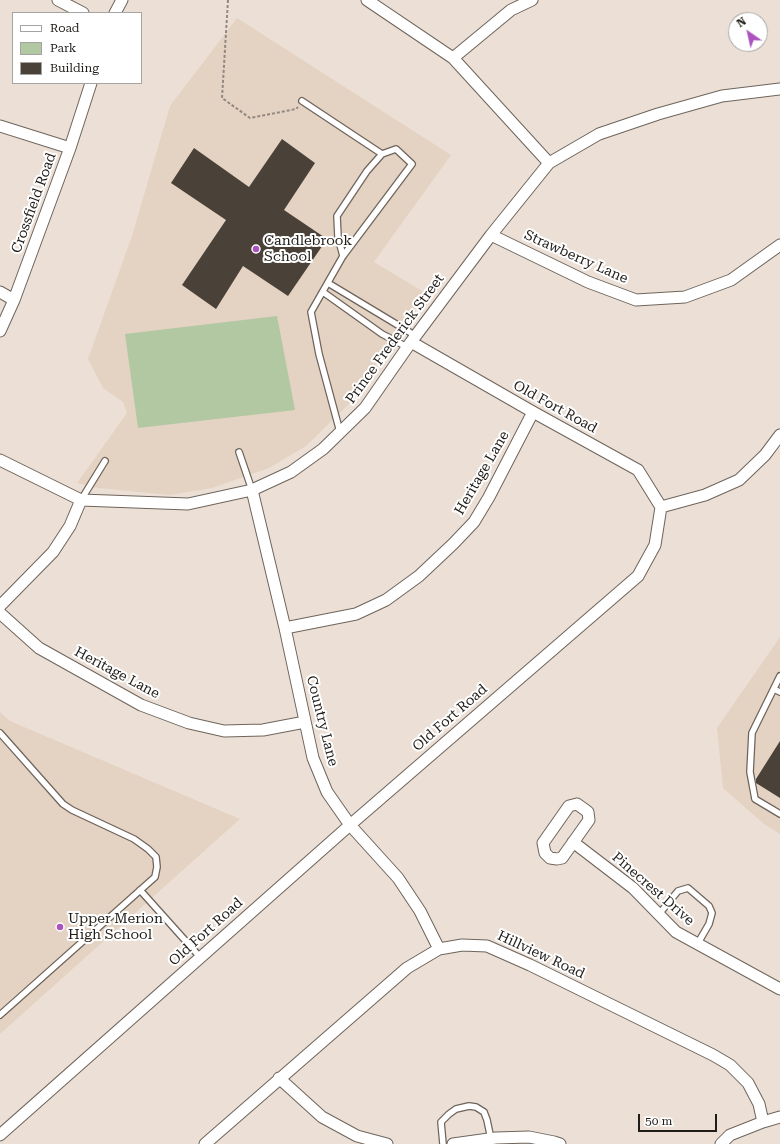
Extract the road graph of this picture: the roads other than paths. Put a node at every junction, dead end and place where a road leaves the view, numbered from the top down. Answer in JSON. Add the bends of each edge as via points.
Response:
{"nodes":[{"id":1,"x":58,"y":0,"type":"edge"},
{"id":2,"x":122,"y":0,"type":"edge"},
{"id":3,"x":368,"y":0,"type":"edge"},
{"id":4,"x":532,"y":0,"type":"edge"},
{"id":5,"x":81,"y":12,"type":"edge"},
{"id":6,"x":116,"y":12,"type":"edge"},
{"id":7,"x":453,"y":58,"type":"junction"},
{"id":8,"x":91,"y":84,"type":"edge"},
{"id":9,"x":780,"y":89,"type":"edge"},
{"id":10,"x":302,"y":101,"type":"road end"},
{"id":11,"x":0,"y":126,"type":"edge"},
{"id":12,"x":70,"y":148,"type":"junction"},
{"id":13,"x":382,"y":154,"type":"junction"},
{"id":14,"x":549,"y":163,"type":"junction"},
{"id":15,"x":491,"y":236,"type":"junction"},
{"id":16,"x":780,"y":245,"type":"edge"},
{"id":17,"x":343,"y":256,"type":"junction"},
{"id":18,"x":328,"y":283,"type":"junction"},
{"id":19,"x":0,"y":292,"type":"edge"},
{"id":20,"x":323,"y":292,"type":"junction"},
{"id":21,"x":14,"y":300,"type":"junction"},
{"id":22,"x":0,"y":331,"type":"edge"},
{"id":23,"x":411,"y":342,"type":"junction"},
{"id":24,"x":533,"y":412,"type":"junction"},
{"id":25,"x":340,"y":432,"type":"junction"},
{"id":26,"x":780,"y":435,"type":"edge"},
{"id":27,"x":239,"y":452,"type":"dead end"},
{"id":28,"x":0,"y":460,"type":"edge"},
{"id":29,"x":105,"y":461,"type":"dead end"},
{"id":30,"x":252,"y":490,"type":"junction"},
{"id":31,"x":81,"y":500,"type":"junction"},
{"id":32,"x":661,"y":507,"type":"junction"},
{"id":33,"x":0,"y":606,"type":"edge"},
{"id":34,"x":0,"y":613,"type":"edge"},
{"id":35,"x":285,"y":628,"type":"junction"},
{"id":36,"x":780,"y":676,"type":"edge"},
{"id":37,"x":774,"y":689,"type":"junction"},
{"id":38,"x":780,"y":692,"type":"edge"},
{"id":39,"x":306,"y":722,"type":"junction"},
{"id":40,"x":0,"y":732,"type":"edge"},
{"id":41,"x":780,"y":814,"type":"edge"},
{"id":42,"x":350,"y":825,"type":"junction"},
{"id":43,"x":573,"y":842,"type":"junction"},
{"id":44,"x":140,"y":890,"type":"junction"},
{"id":45,"x":659,"y":914,"type":"junction"},
{"id":46,"x":698,"y":943,"type":"junction"},
{"id":47,"x":439,"y":950,"type":"junction"},
{"id":48,"x":200,"y":957,"type":"junction"},
{"id":49,"x":780,"y":989,"type":"edge"},
{"id":50,"x":0,"y":1015,"type":"edge"},
{"id":51,"x":279,"y":1078,"type":"junction"},
{"id":52,"x":780,"y":1118,"type":"edge"},
{"id":53,"x":763,"y":1122,"type":"junction"},
{"id":54,"x":0,"y":1135,"type":"edge"},
{"id":55,"x":491,"y":1139,"type":"junction"},
{"id":56,"x":722,"y":1143,"type":"edge"},
{"id":57,"x":205,"y":1144,"type":"edge"},
{"id":58,"x":387,"y":1144,"type":"edge"},
{"id":59,"x":442,"y":1144,"type":"edge"},
{"id":60,"x":453,"y":1144,"type":"edge"},
{"id":61,"x":560,"y":1144,"type":"edge"}],
"edges":[{"from":1,"to":5,"type":"street"},
{"from":2,"to":6,"type":"street"},
{"from":3,"to":7,"type":"street"},
{"from":4,"to":7,"type":"street","via":[[511,10]]},
{"from":7,"to":14,"type":"street"},
{"from":8,"to":12,"type":"street","name":"Crossfield Road"},
{"from":9,"to":14,"type":"street","name":"Prince Frederick Street","via":[[722,96],[658,114],[599,134]]},
{"from":10,"to":13,"type":"lane"},
{"from":11,"to":12,"type":"street"},
{"from":12,"to":21,"type":"street","name":"Crossfield Road"},
{"from":13,"to":17,"type":"lane","via":[[367,171],[337,216],[338,237]]},
{"from":13,"to":17,"type":"lane","via":[[396,149],[412,164]]},
{"from":14,"to":15,"type":"street","name":"Prince Frederick Street"},
{"from":15,"to":16,"type":"street","name":"Strawberry Lane","via":[[588,282],[636,300],[685,297],[731,280]]},
{"from":15,"to":23,"type":"street","name":"Prince Frederick Street"},
{"from":17,"to":18,"type":"lane"},
{"from":18,"to":20,"type":"lane"},
{"from":18,"to":23,"type":"lane"},
{"from":19,"to":21,"type":"street"},
{"from":20,"to":23,"type":"lane","via":[[382,334]]},
{"from":20,"to":25,"type":"lane","via":[[311,312],[319,354]]},
{"from":21,"to":22,"type":"street","name":"Crossfield Road"},
{"from":23,"to":24,"type":"street","name":"Old Fort Road"},
{"from":23,"to":25,"type":"street","name":"Prince Frederick Street","via":[[366,408]]},
{"from":24,"to":32,"type":"street","name":"Old Fort Road","via":[[638,470]]},
{"from":24,"to":35,"type":"street","name":"Heritage Lane","via":[[474,522],[419,576],[386,600],[356,614]]},
{"from":25,"to":30,"type":"street","name":"Prince Frederick Street","via":[[323,449],[291,472]]},
{"from":26,"to":32,"type":"street","via":[[765,455],[739,480],[705,495]]},
{"from":27,"to":30,"type":"lane"},
{"from":28,"to":31,"type":"street","name":"Prince Frederick Street"},
{"from":29,"to":31,"type":"lane"},
{"from":30,"to":31,"type":"street","name":"Prince Frederick Street","via":[[188,504]]},
{"from":30,"to":35,"type":"street","name":"Country Lane"},
{"from":31,"to":33,"type":"street","via":[[70,526],[53,552]]},
{"from":32,"to":42,"type":"street","name":"Old Fort Road","via":[[655,545],[638,576]]},
{"from":34,"to":39,"type":"street","name":"Heritage Lane","via":[[39,648],[141,705],[189,723],[224,731],[263,730]]},
{"from":35,"to":39,"type":"street","name":"Country Lane"},
{"from":36,"to":37,"type":"lane"},
{"from":37,"to":38,"type":"lane"},
{"from":37,"to":41,"type":"lane","via":[[752,733],[750,772],[754,799]]},
{"from":39,"to":42,"type":"street","name":"Country Lane","via":[[313,758],[327,792]]},
{"from":40,"to":44,"type":"lane","via":[[63,804],[134,839],[156,857],[155,877]]},
{"from":42,"to":47,"type":"street","name":"Country Lane","via":[[398,878],[420,911]]},
{"from":42,"to":48,"type":"street","name":"Old Fort Road"},
{"from":43,"to":43,"type":"street","via":[[589,820],[588,812],[577,804],[569,806],[543,843],[545,853],[557,860],[562,858]]},
{"from":43,"to":45,"type":"street","name":"Pinecrest Drive","via":[[633,888]]},
{"from":44,"to":48,"type":"lane"},
{"from":44,"to":50,"type":"lane"},
{"from":45,"to":46,"type":"street","name":"Pinecrest Drive","via":[[676,932]]},
{"from":45,"to":46,"type":"lane","via":[[678,890],[688,888],[712,913]]},
{"from":46,"to":49,"type":"street","name":"Pinecrest Drive"},
{"from":47,"to":51,"type":"street","name":"Hillview Road","via":[[407,968]]},
{"from":47,"to":53,"type":"street","name":"Hillview Road","via":[[462,945],[487,946],[713,1055],[730,1065],[748,1083],[759,1104]]},
{"from":48,"to":54,"type":"street","name":"Old Fort Road"},
{"from":51,"to":57,"type":"street","name":"Hillview Road"},
{"from":51,"to":58,"type":"street","via":[[322,1117],[357,1136]]},
{"from":52,"to":53,"type":"street"},
{"from":53,"to":56,"type":"street","via":[[730,1135]]},
{"from":55,"to":59,"type":"lane","via":[[484,1112],[469,1106],[456,1109],[441,1122]]},
{"from":55,"to":60,"type":"street"},
{"from":55,"to":61,"type":"street","via":[[529,1138]]}]}
